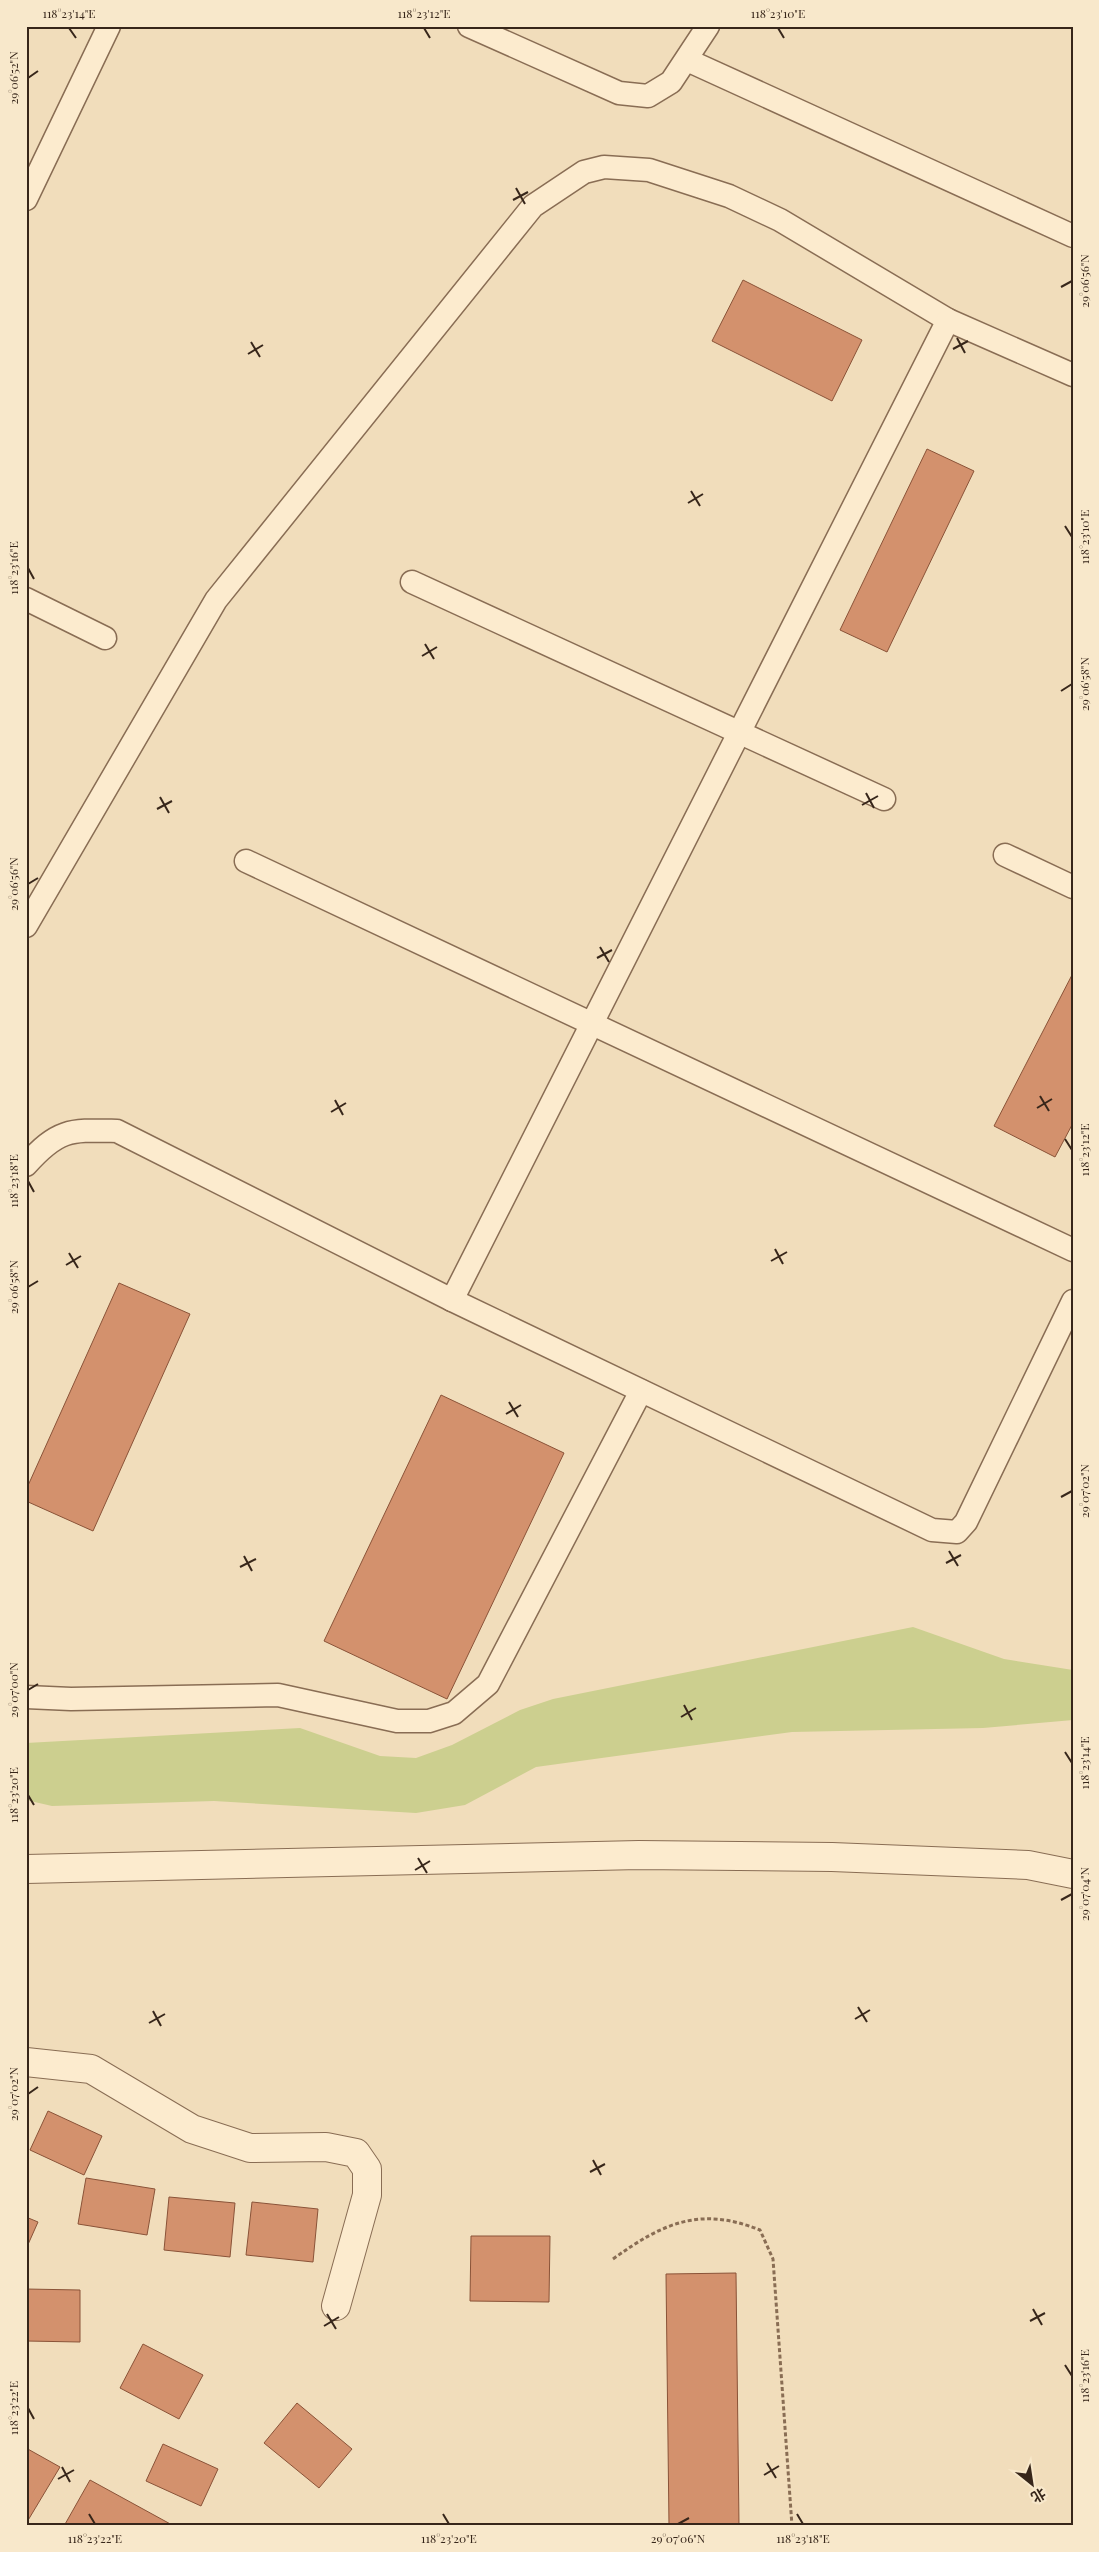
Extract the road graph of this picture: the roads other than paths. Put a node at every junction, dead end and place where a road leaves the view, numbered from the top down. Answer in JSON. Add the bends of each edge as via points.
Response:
{"nodes":[{"id":1,"x":109,"y":26,"type":"edge"},
{"id":2,"x":469,"y":26,"type":"edge"},
{"id":3,"x":708,"y":26,"type":"edge"},
{"id":4,"x":687,"y":60,"type":"junction"},
{"id":5,"x":26,"y":199,"type":"edge"},
{"id":6,"x":1073,"y":236,"type":"edge"},
{"id":7,"x":948,"y":320,"type":"junction"},
{"id":8,"x":1073,"y":375,"type":"edge"},
{"id":9,"x":412,"y":582,"type":"dead end"},
{"id":10,"x":26,"y":599,"type":"edge"},
{"id":11,"x":105,"y":638,"type":"dead end"},
{"id":12,"x":739,"y":732,"type":"junction"},
{"id":13,"x":884,"y":799,"type":"dead end"},
{"id":14,"x":1005,"y":856,"type":"dead end"},
{"id":15,"x":246,"y":861,"type":"dead end"},
{"id":16,"x":1073,"y":887,"type":"edge"},
{"id":17,"x":26,"y":926,"type":"edge"},
{"id":18,"x":592,"y":1024,"type":"junction"},
{"id":19,"x":26,"y":1165,"type":"edge"},
{"id":20,"x":1073,"y":1250,"type":"edge"},
{"id":21,"x":452,"y":1300,"type":"junction"},
{"id":22,"x":1073,"y":1301,"type":"edge"},
{"id":23,"x":641,"y":1391,"type":"junction"},
{"id":24,"x":26,"y":1697,"type":"edge"},
{"id":25,"x":26,"y":1869,"type":"edge"},
{"id":26,"x":1073,"y":1874,"type":"edge"},
{"id":27,"x":26,"y":2062,"type":"edge"},
{"id":28,"x":336,"y":2306,"type":"dead end"}],
"edges":[{"from":1,"to":5,"type":"lane"},
{"from":2,"to":4,"type":"lane","via":[[619,93],[648,96],[671,82]]},
{"from":3,"to":4,"type":"lane"},
{"from":4,"to":6,"type":"lane"},
{"from":7,"to":8,"type":"lane"},
{"from":7,"to":12,"type":"lane"},
{"from":7,"to":17,"type":"lane","via":[[780,220],[729,196],[649,170],[604,167],[584,172],[533,206],[216,600]]},
{"from":9,"to":12,"type":"lane"},
{"from":10,"to":11,"type":"lane"},
{"from":12,"to":13,"type":"lane"},
{"from":12,"to":18,"type":"lane"},
{"from":14,"to":16,"type":"lane"},
{"from":15,"to":18,"type":"lane"},
{"from":18,"to":20,"type":"lane"},
{"from":18,"to":21,"type":"lane"},
{"from":19,"to":21,"type":"lane","via":[[42,1147],[72,1130],[118,1131]]},
{"from":21,"to":23,"type":"lane"},
{"from":22,"to":23,"type":"lane","via":[[966,1522],[957,1532],[932,1530]]},
{"from":23,"to":24,"type":"lane","via":[[488,1684],[454,1713],[429,1721],[396,1721],[278,1695]]},
{"from":25,"to":26,"type":"street","via":[[639,1855],[832,1857],[1028,1865]]},
{"from":27,"to":28,"type":"street","via":[[91,2069],[192,2129],[250,2148],[326,2147],[356,2153],[367,2169],[368,2195]]}]}
